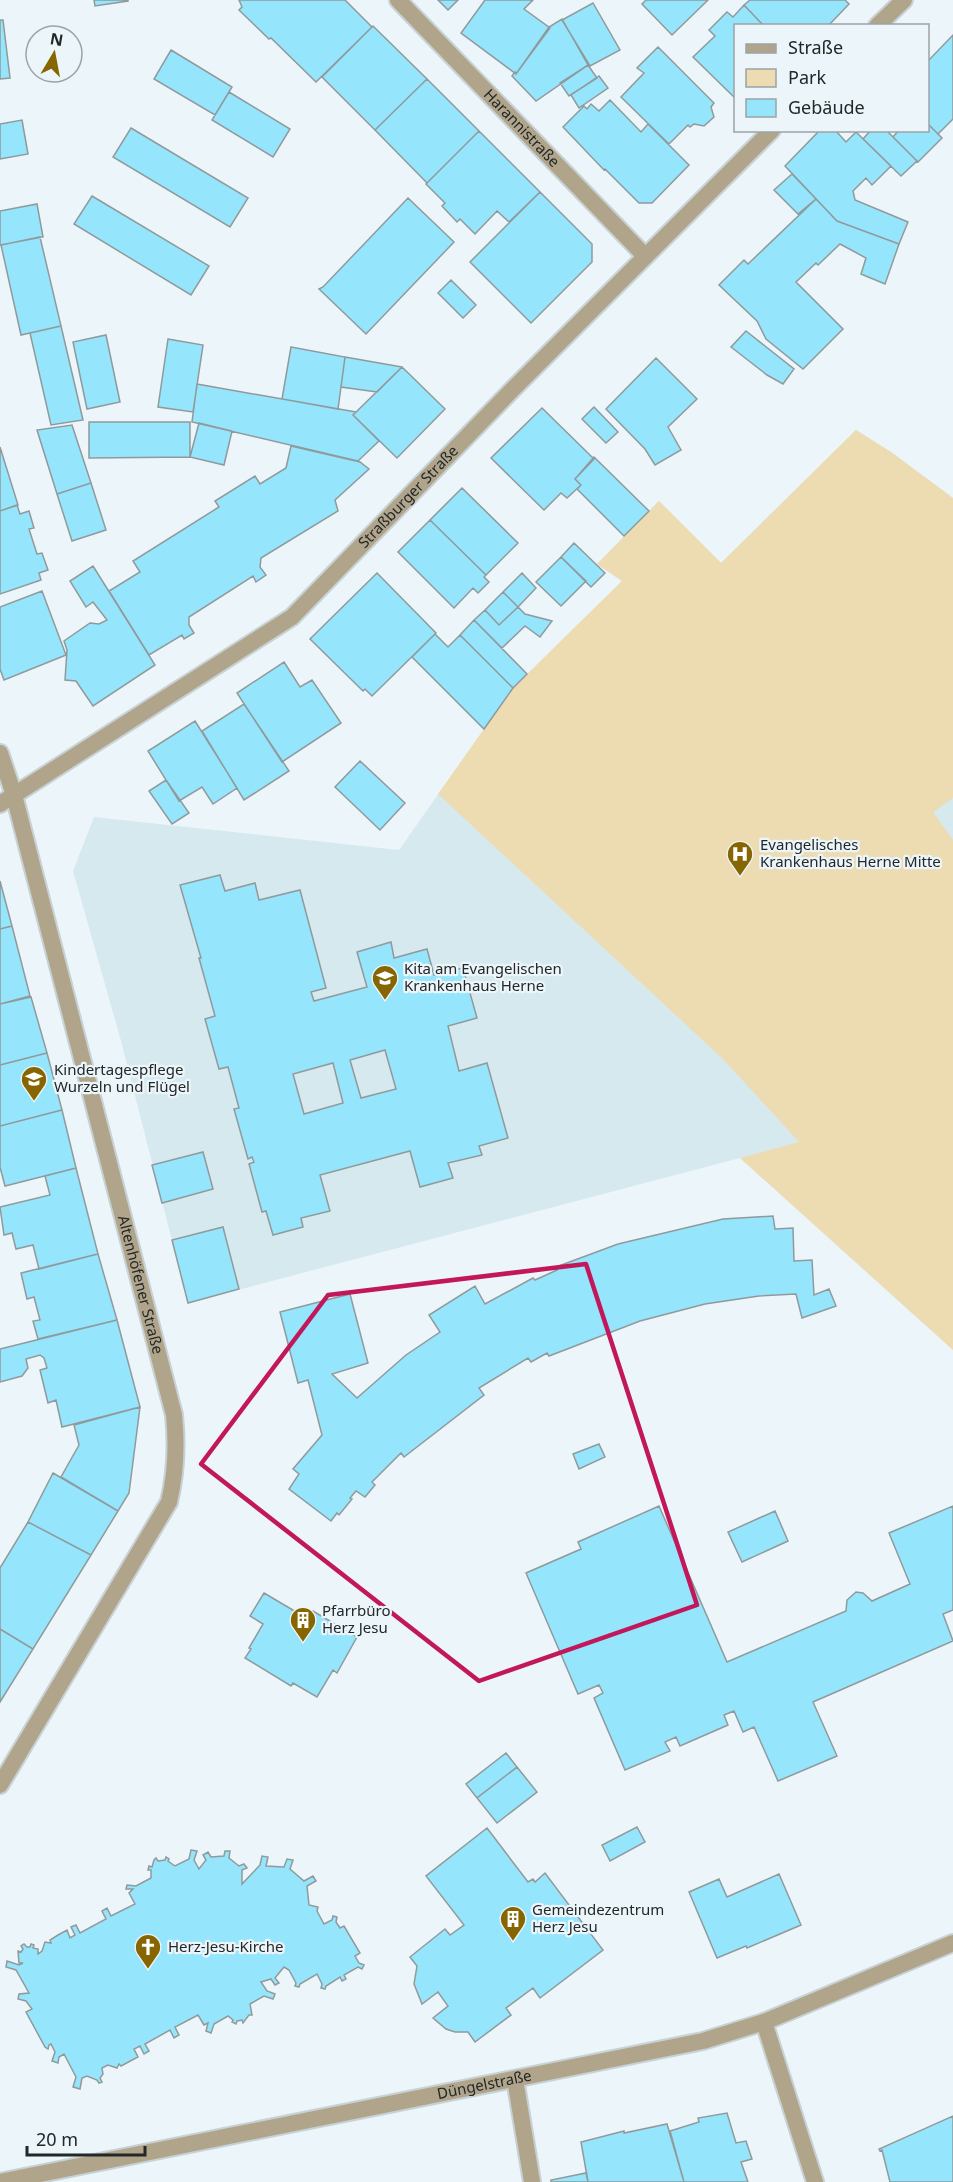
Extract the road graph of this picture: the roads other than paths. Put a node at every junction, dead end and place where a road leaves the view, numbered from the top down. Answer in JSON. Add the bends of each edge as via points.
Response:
{"nodes":[{"id":1,"x":398,"y":0,"type":"edge"},
{"id":2,"x":904,"y":0,"type":"edge"},
{"id":3,"x":879,"y":24,"type":"edge"},
{"id":4,"x":770,"y":132,"type":"edge"},
{"id":5,"x":645,"y":256,"type":"junction"},
{"id":6,"x":0,"y":753,"type":"edge"},
{"id":7,"x":7,"y":799,"type":"edge"},
{"id":8,"x":0,"y":1785,"type":"edge"},
{"id":9,"x":953,"y":1943,"type":"edge"},
{"id":10,"x":764,"y":2022,"type":"junction"},
{"id":11,"x":515,"y":2079,"type":"junction"},
{"id":12,"x":0,"y":2182,"type":"edge"},
{"id":13,"x":532,"y":2182,"type":"edge"},
{"id":14,"x":814,"y":2182,"type":"edge"}],
"edges":[{"from":1,"to":5,"type":"street","name":"Harannistraße"},
{"from":2,"to":3,"type":"street"},
{"from":4,"to":5,"type":"street","name":"Straßburger Straße"},
{"from":5,"to":7,"type":"street","name":"Straßburger Straße","via":[[292,617]]},
{"from":6,"to":7,"type":"street","name":"Altenhöfener Straße"},
{"from":7,"to":8,"type":"street","name":"Altenhöfener Straße","via":[[174,1415],[177,1448],[169,1502]]},
{"from":9,"to":10,"type":"street","name":"Düngelstraße"},
{"from":10,"to":11,"type":"street","name":"Düngelstraße","via":[[703,2041]]},
{"from":10,"to":14,"type":"street"},
{"from":11,"to":12,"type":"street","name":"Düngelstraße"},
{"from":11,"to":13,"type":"street"}]}
